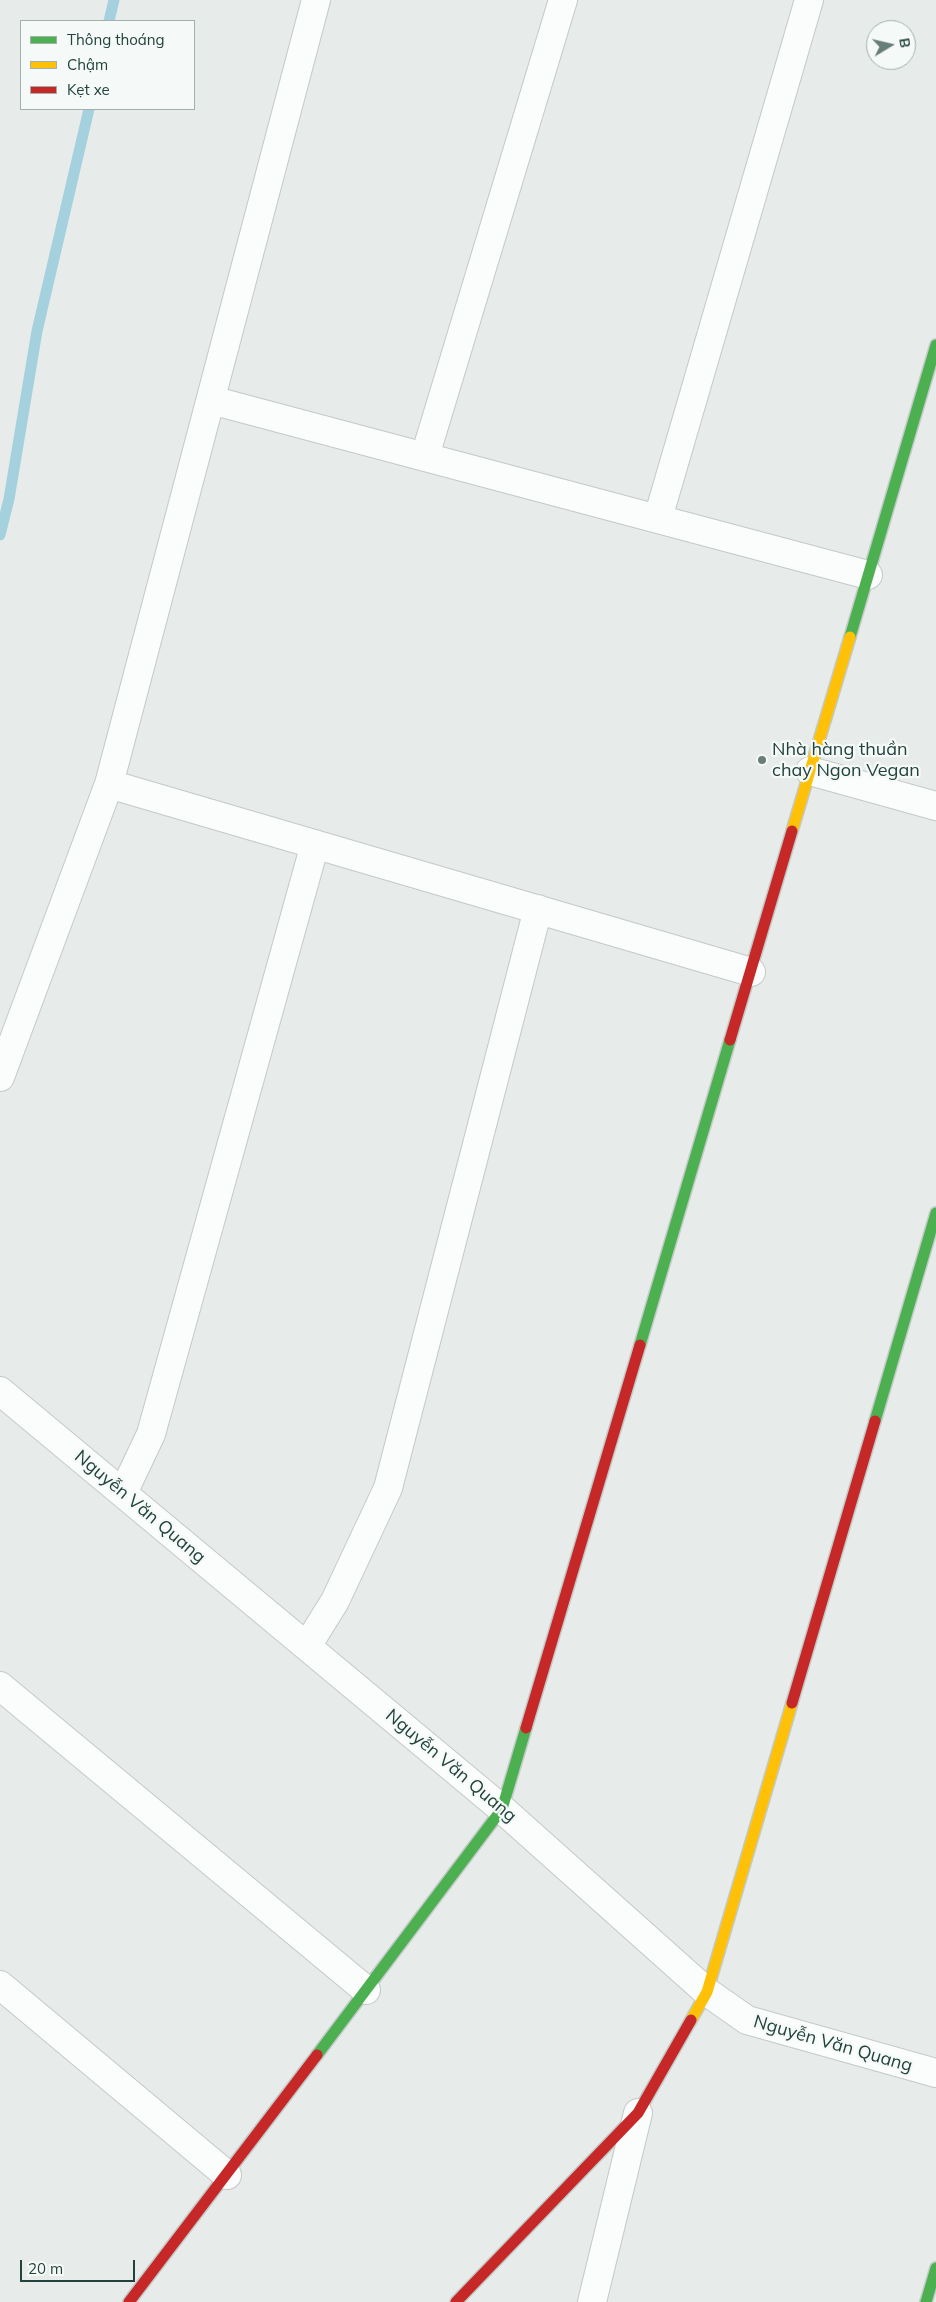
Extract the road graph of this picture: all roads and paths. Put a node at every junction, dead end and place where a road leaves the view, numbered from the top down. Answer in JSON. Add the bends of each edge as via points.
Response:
{"nodes":[{"id":1,"x":316,"y":0,"type":"edge"},
{"id":2,"x":563,"y":0,"type":"edge"},
{"id":3,"x":809,"y":0,"type":"edge"},
{"id":4,"x":936,"y":345,"type":"edge"},
{"id":5,"x":211,"y":400,"type":"junction"},
{"id":6,"x":426,"y":456,"type":"junction"},
{"id":7,"x":658,"y":518,"type":"junction"},
{"id":8,"x":868,"y":575,"type":"junction"},
{"id":9,"x":810,"y":771,"type":"junction"},
{"id":10,"x":109,"y":784,"type":"junction"},
{"id":11,"x":936,"y":806,"type":"edge"},
{"id":12,"x":315,"y":844,"type":"junction"},
{"id":13,"x":538,"y":909,"type":"junction"},
{"id":14,"x":751,"y":972,"type":"junction"},
{"id":15,"x":0,"y":1077,"type":"edge"},
{"id":16,"x":936,"y":1213,"type":"edge"},
{"id":17,"x":0,"y":1391,"type":"edge"},
{"id":18,"x":123,"y":1493,"type":"junction"},
{"id":19,"x":307,"y":1646,"type":"junction"},
{"id":20,"x":0,"y":1686,"type":"edge"},
{"id":21,"x":502,"y":1808,"type":"junction"},
{"id":22,"x":0,"y":1985,"type":"edge"},
{"id":23,"x":366,"y":1990,"type":"junction"},
{"id":24,"x":707,"y":1992,"type":"junction"},
{"id":25,"x":936,"y":2073,"type":"edge"},
{"id":26,"x":638,"y":2113,"type":"junction"},
{"id":27,"x":228,"y":2175,"type":"junction"},
{"id":28,"x":936,"y":2268,"type":"edge"},
{"id":29,"x":130,"y":2302,"type":"edge"},
{"id":30,"x":456,"y":2302,"type":"edge"},
{"id":31,"x":592,"y":2302,"type":"edge"},
{"id":32,"x":926,"y":2302,"type":"edge"}],
"edges":[{"from":1,"to":5,"type":"street"},
{"from":2,"to":6,"type":"street"},
{"from":3,"to":7,"type":"street"},
{"from":4,"to":8,"type":"street"},
{"from":5,"to":6,"type":"street"},
{"from":5,"to":10,"type":"street"},
{"from":6,"to":7,"type":"street"},
{"from":7,"to":8,"type":"street"},
{"from":8,"to":9,"type":"street"},
{"from":9,"to":11,"type":"street"},
{"from":9,"to":14,"type":"street"},
{"from":10,"to":12,"type":"street"},
{"from":10,"to":15,"type":"street"},
{"from":12,"to":13,"type":"street"},
{"from":12,"to":18,"type":"street","via":[[151,1434]]},
{"from":13,"to":14,"type":"street"},
{"from":13,"to":19,"type":"street","via":[[388,1488],[335,1601]]},
{"from":14,"to":21,"type":"street"},
{"from":16,"to":24,"type":"street"},
{"from":17,"to":18,"type":"street","name":"Nguyễn Văn Quang"},
{"from":18,"to":19,"type":"street","name":"Nguyễn Văn Quang"},
{"from":19,"to":21,"type":"street","name":"Nguyễn Văn Quang"},
{"from":20,"to":23,"type":"street"},
{"from":21,"to":23,"type":"street"},
{"from":21,"to":24,"type":"street","name":"Nguyễn Văn Quang"},
{"from":22,"to":27,"type":"street"},
{"from":23,"to":27,"type":"street"},
{"from":24,"to":25,"type":"street","name":"Nguyễn Văn Quang","via":[[747,2020]]},
{"from":24,"to":26,"type":"street"},
{"from":26,"to":30,"type":"street"},
{"from":26,"to":31,"type":"street"},
{"from":27,"to":29,"type":"street"},
{"from":28,"to":32,"type":"street"}]}
